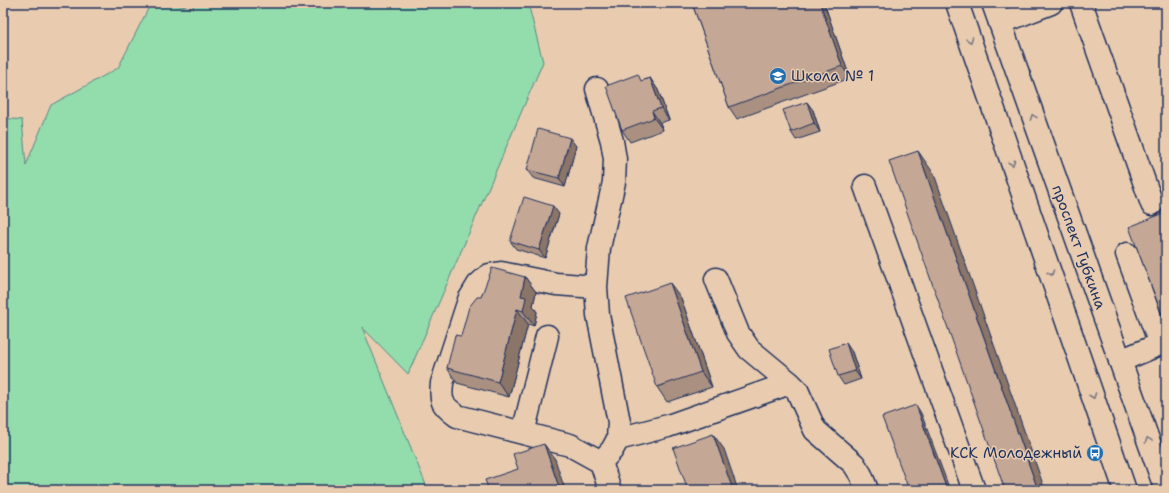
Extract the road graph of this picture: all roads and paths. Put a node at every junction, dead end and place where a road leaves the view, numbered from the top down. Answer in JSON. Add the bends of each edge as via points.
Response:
{"nodes":[{"id":1,"x":957,"y":3,"type":"edge"},
{"id":2,"x":1051,"y":3,"type":"edge"},
{"id":3,"x":1081,"y":3,"type":"edge"},
{"id":4,"x":996,"y":13,"type":"edge"},
{"id":5,"x":597,"y":89,"type":"dead end"},
{"id":6,"x":865,"y":186,"type":"dead end"},
{"id":7,"x":1152,"y":204,"type":"dead end"},
{"id":8,"x":1127,"y":254,"type":"dead end"},
{"id":9,"x":716,"y":279,"type":"dead end"},
{"id":10,"x":596,"y":286,"type":"junction"},
{"id":11,"x":547,"y":336,"type":"dead end"},
{"id":12,"x":1163,"y":344,"type":"edge"},
{"id":13,"x":1120,"y":362,"type":"junction"},
{"id":14,"x":790,"y":383,"type":"junction"},
{"id":15,"x":523,"y":433,"type":"junction"},
{"id":16,"x":618,"y":439,"type":"junction"},
{"id":17,"x":601,"y":462,"type":"junction"},
{"id":18,"x":610,"y":490,"type":"edge"},
{"id":19,"x":867,"y":490,"type":"edge"},
{"id":20,"x":974,"y":490,"type":"edge"},
{"id":21,"x":1125,"y":490,"type":"edge"},
{"id":22,"x":1166,"y":490,"type":"edge"}],
"edges":[{"from":1,"to":21,"type":"main road","one_way":true},
{"from":2,"to":4,"type":"main road"},
{"from":3,"to":7,"type":"main road"},
{"from":13,"to":4,"type":"main road","name":"проспект Губкина","one_way":true},
{"from":5,"to":10,"type":"main road","via":[[615,160],[614,182],[600,248]]},
{"from":6,"to":20,"type":"main road"},
{"from":8,"to":12,"type":"main road"},
{"from":9,"to":14,"type":"main road","via":[[738,333],[750,349]]},
{"from":10,"to":15,"type":"main road","via":[[556,284],[501,273],[489,275],[478,285],[469,300],[442,383],[441,396],[446,408],[457,416]]},
{"from":10,"to":16,"type":"main road","via":[[598,315],[619,422]]},
{"from":11,"to":15,"type":"main road"},
{"from":12,"to":13,"type":"main road"},
{"from":22,"to":13,"type":"main road","name":"проспект Губкина","one_way":true},
{"from":14,"to":16,"type":"main road","via":[[668,426]]},
{"from":14,"to":19,"type":"main road","via":[[797,390],[815,430],[854,464]]},
{"from":15,"to":17,"type":"main road","via":[[570,446]]},
{"from":16,"to":17,"type":"main road"},
{"from":17,"to":18,"type":"main road"}]}
